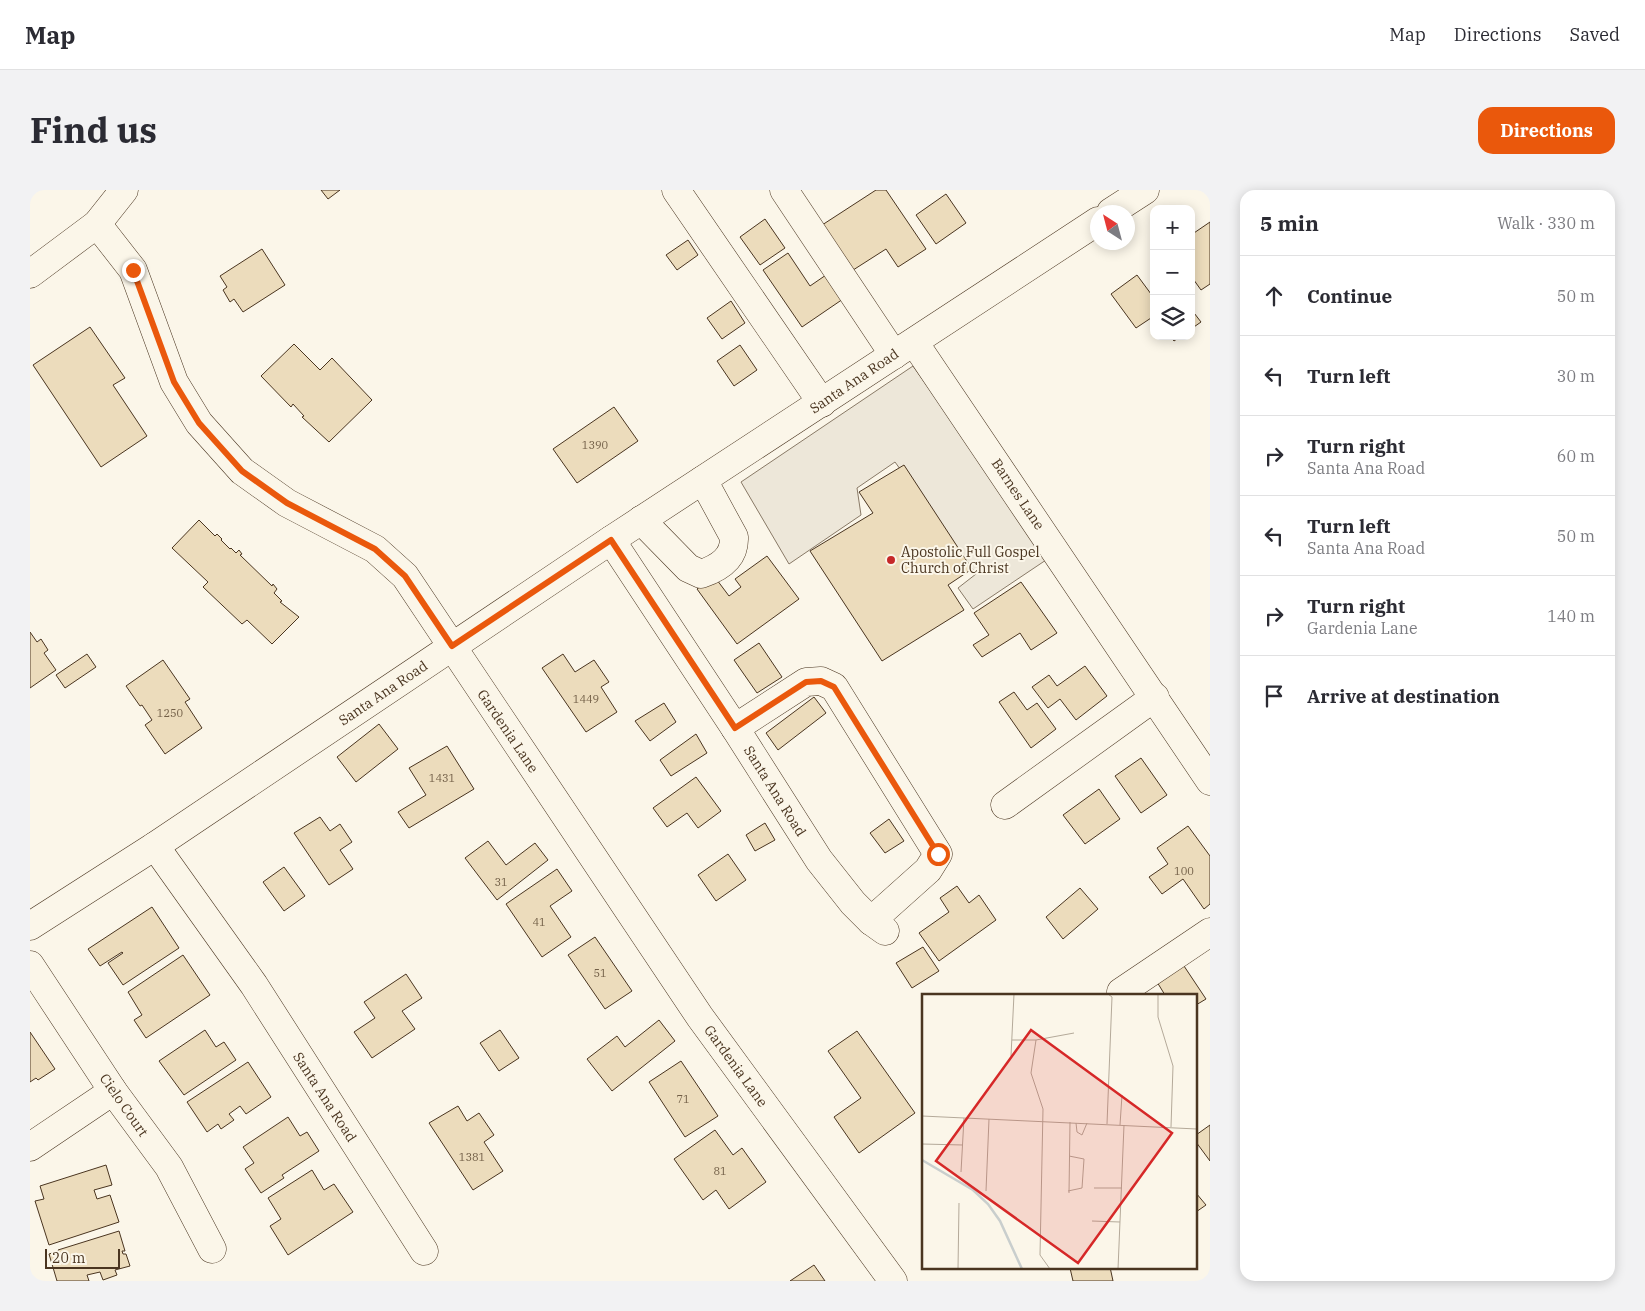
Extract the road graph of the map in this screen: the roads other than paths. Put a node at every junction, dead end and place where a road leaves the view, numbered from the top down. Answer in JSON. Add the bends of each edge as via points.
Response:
{"nodes":[{"id":1,"x":124,"y":190,"type":"edge"},
{"id":2,"x":676,"y":190,"type":"edge"},
{"id":3,"x":784,"y":190,"type":"edge"},
{"id":4,"x":1145,"y":190,"type":"edge"},
{"id":5,"x":1122,"y":205,"type":"edge"},
{"id":6,"x":97,"y":224,"type":"junction"},
{"id":7,"x":1090,"y":226,"type":"edge"},
{"id":8,"x":30,"y":274,"type":"edge"},
{"id":9,"x":904,"y":348,"type":"junction"},
{"id":10,"x":822,"y":404,"type":"junction"},
{"id":11,"x":703,"y":480,"type":"junction"},
{"id":12,"x":641,"y":520,"type":"junction"},
{"id":13,"x":611,"y":540,"type":"junction"},
{"id":14,"x":452,"y":646,"type":"junction"},
{"id":15,"x":1155,"y":697,"type":"junction"},
{"id":16,"x":735,"y":728,"type":"junction"},
{"id":17,"x":1210,"y":781,"type":"edge"},
{"id":18,"x":1005,"y":805,"type":"dead end"},
{"id":19,"x":155,"y":846,"type":"junction"},
{"id":20,"x":30,"y":926,"type":"edge"},
{"id":21,"x":1210,"y":932,"type":"edge"},
{"id":22,"x":30,"y":964,"type":"edge"},
{"id":23,"x":1121,"y":992,"type":"dead end"},
{"id":24,"x":113,"y":1091,"type":"junction"},
{"id":25,"x":30,"y":1147,"type":"edge"},
{"id":26,"x":212,"y":1248,"type":"dead end"},
{"id":27,"x":424,"y":1250,"type":"dead end"},
{"id":28,"x":893,"y":1281,"type":"edge"}],
"edges":[{"from":1,"to":6,"type":"street"},
{"from":2,"to":10,"type":"street"},
{"from":3,"to":9,"type":"street","name":"Barnes Lane"},
{"from":4,"to":5,"type":"street"},
{"from":6,"to":8,"type":"street"},
{"from":6,"to":14,"type":"street","name":"Gardenia Lane","via":[[133,270],[174,382],[199,423],[242,471],[287,503],[375,549],[405,576]]},
{"from":7,"to":9,"type":"street","name":"Santa Ana Road"},
{"from":9,"to":10,"type":"street","name":"Santa Ana Road"},
{"from":9,"to":15,"type":"street","name":"Barnes Lane"},
{"from":10,"to":11,"type":"street","name":"Santa Ana Road"},
{"from":11,"to":12,"type":"street","name":"Santa Ana Road"},
{"from":11,"to":12,"type":"street","via":[[734,537],[732,553],[723,563],[701,574],[688,568]]},
{"from":12,"to":13,"type":"street","name":"Santa Ana Road"},
{"from":13,"to":14,"type":"street","name":"Santa Ana Road"},
{"from":13,"to":16,"type":"street","name":"Santa Ana Road"},
{"from":14,"to":19,"type":"street","name":"Santa Ana Road"},
{"from":14,"to":28,"type":"street","name":"Gardenia Lane","via":[[700,1016]]},
{"from":15,"to":17,"type":"street","name":"Barnes Lane"},
{"from":15,"to":18,"type":"street"},
{"from":16,"to":16,"type":"street","name":"Santa Ana Road","via":[[819,860],[853,903],[878,926],[928,870],[938,854],[834,687],[821,681],[806,682]]},
{"from":19,"to":20,"type":"street","name":"Santa Ana Road"},
{"from":19,"to":27,"type":"street","name":"Santa Ana Road","via":[[254,985]]},
{"from":21,"to":23,"type":"street"},
{"from":22,"to":24,"type":"street","name":"Cielo Court"},
{"from":24,"to":25,"type":"street"},
{"from":24,"to":26,"type":"street","name":"Cielo Court","via":[[169,1167]]}]}
